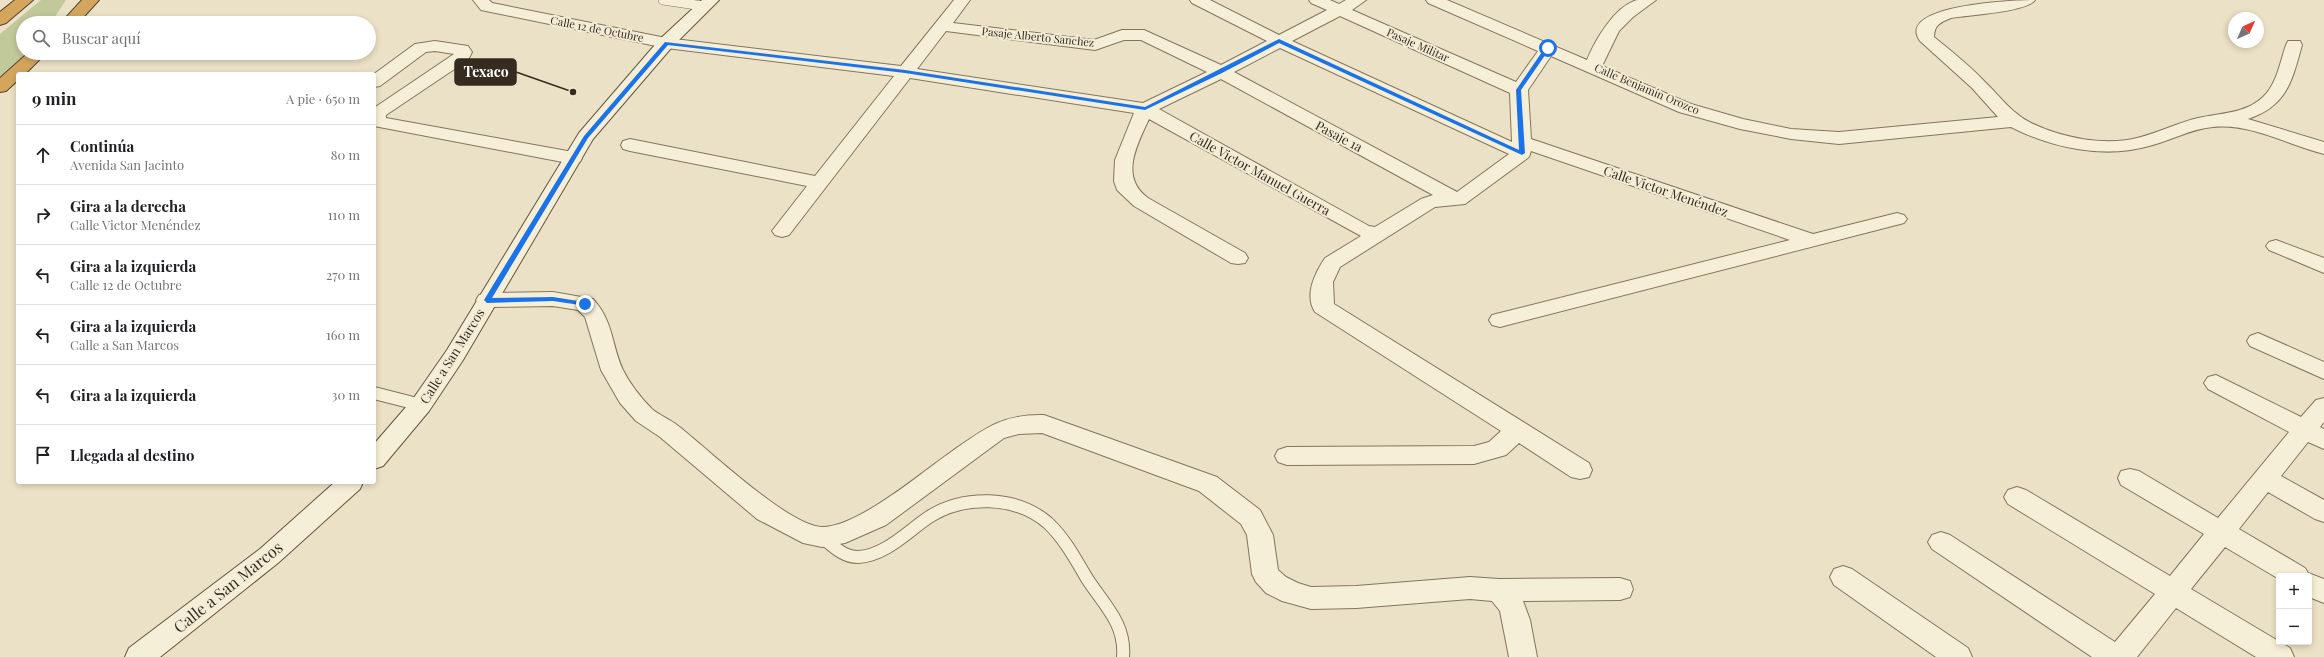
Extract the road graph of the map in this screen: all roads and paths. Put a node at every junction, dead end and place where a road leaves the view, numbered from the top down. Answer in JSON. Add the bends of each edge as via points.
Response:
{"nodes":[{"id":1,"x":25,"y":0,"type":"edge"},
{"id":2,"x":80,"y":0,"type":"edge"},
{"id":3,"x":91,"y":0,"type":"edge"},
{"id":4,"x":480,"y":0,"type":"edge"},
{"id":5,"x":664,"y":0,"type":"edge"},
{"id":6,"x":962,"y":0,"type":"edge"},
{"id":7,"x":1198,"y":0,"type":"edge"},
{"id":8,"x":1317,"y":0,"type":"edge"},
{"id":9,"x":1358,"y":0,"type":"edge"},
{"id":10,"x":1434,"y":0,"type":"edge"},
{"id":11,"x":1648,"y":0,"type":"edge"},
{"id":12,"x":2025,"y":0,"type":"edge"},
{"id":13,"x":707,"y":3,"type":"edge"},
{"id":14,"x":1339,"y":10,"type":"junction"},
{"id":15,"x":69,"y":16,"type":"edge"},
{"id":16,"x":76,"y":16,"type":"edge"},
{"id":17,"x":0,"y":20,"type":"edge"},
{"id":18,"x":941,"y":26,"type":"junction"},
{"id":19,"x":1279,"y":41,"type":"junction"},
{"id":20,"x":666,"y":43,"type":"junction"},
{"id":21,"x":2294,"y":45,"type":"dead end"},
{"id":22,"x":1548,"y":48,"type":"junction"},
{"id":23,"x":30,"y":60,"type":"edge"},
{"id":24,"x":1593,"y":66,"type":"junction"},
{"id":25,"x":17,"y":72,"type":"edge"},
{"id":26,"x":905,"y":72,"type":"junction"},
{"id":27,"x":1221,"y":72,"type":"junction"},
{"id":28,"x":16,"y":73,"type":"edge"},
{"id":29,"x":376,"y":81,"type":"edge"},
{"id":30,"x":0,"y":88,"type":"edge"},
{"id":31,"x":1519,"y":90,"type":"junction"},
{"id":32,"x":1145,"y":109,"type":"junction"},
{"id":33,"x":376,"y":120,"type":"edge"},
{"id":34,"x":376,"y":120,"type":"edge"},
{"id":35,"x":2013,"y":121,"type":"junction"},
{"id":36,"x":2225,"y":121,"type":"junction"},
{"id":37,"x":630,"y":145,"type":"dead end"},
{"id":38,"x":1522,"y":148,"type":"junction"},
{"id":39,"x":2324,"y":148,"type":"edge"},
{"id":40,"x":573,"y":158,"type":"junction"},
{"id":41,"x":820,"y":183,"type":"junction"},
{"id":42,"x":1458,"y":200,"type":"junction"},
{"id":43,"x":1898,"y":218,"type":"dead end"},
{"id":44,"x":782,"y":231,"type":"dead end"},
{"id":45,"x":1375,"y":234,"type":"junction"},
{"id":46,"x":1810,"y":240,"type":"junction"},
{"id":47,"x":2276,"y":246,"type":"dead end"},
{"id":48,"x":1238,"y":258,"type":"dead end"},
{"id":49,"x":2324,"y":266,"type":"edge"},
{"id":50,"x":487,"y":300,"type":"junction"},
{"id":51,"x":1500,"y":320,"type":"dead end"},
{"id":52,"x":2258,"y":341,"type":"dead end"},
{"id":53,"x":2324,"y":371,"type":"edge"},
{"id":54,"x":2216,"y":383,"type":"dead end"},
{"id":55,"x":376,"y":394,"type":"edge"},
{"id":56,"x":421,"y":405,"type":"junction"},
{"id":57,"x":2324,"y":406,"type":"edge"},
{"id":58,"x":1518,"y":430,"type":"junction"},
{"id":59,"x":2314,"y":435,"type":"edge"},
{"id":60,"x":1287,"y":456,"type":"dead end"},
{"id":61,"x":376,"y":458,"type":"edge"},
{"id":62,"x":1580,"y":470,"type":"dead end"},
{"id":63,"x":2130,"y":478,"type":"dead end"},
{"id":64,"x":2264,"y":479,"type":"junction"},
{"id":65,"x":349,"y":484,"type":"edge"},
{"id":66,"x":2017,"y":497,"type":"dead end"},
{"id":67,"x":2324,"y":512,"type":"edge"},
{"id":68,"x":2221,"y":533,"type":"junction"},
{"id":69,"x":822,"y":537,"type":"junction"},
{"id":70,"x":1941,"y":542,"type":"dead end"},
{"id":71,"x":2291,"y":573,"type":"edge"},
{"id":72,"x":1843,"y":577,"type":"dead end"},
{"id":73,"x":2312,"y":586,"type":"edge"},
{"id":74,"x":1620,"y":589,"type":"dead end"},
{"id":75,"x":1499,"y":590,"type":"junction"},
{"id":76,"x":2173,"y":591,"type":"junction"},
{"id":77,"x":2324,"y":592,"type":"edge"},
{"id":78,"x":139,"y":657,"type":"edge"},
{"id":79,"x":1123,"y":657,"type":"edge"},
{"id":80,"x":1522,"y":657,"type":"edge"},
{"id":81,"x":1958,"y":657,"type":"edge"},
{"id":82,"x":2115,"y":657,"type":"edge"},
{"id":83,"x":2120,"y":657,"type":"edge"},
{"id":84,"x":2280,"y":657,"type":"edge"}],
"edges":[{"from":1,"to":17,"type":"highway"},
{"from":2,"to":15,"type":"highway"},
{"from":3,"to":16,"type":"highway"},
{"from":4,"to":20,"type":"street","name":"Calle 12 de Octubre","via":[[486,7]]},
{"from":5,"to":13,"type":"lane"},
{"from":6,"to":18,"type":"street"},
{"from":7,"to":19,"type":"street","name":"Calle Victor Menéndez"},
{"from":8,"to":14,"type":"street","name":"Pasaje Militar"},
{"from":9,"to":14,"type":"street"},
{"from":10,"to":22,"type":"street","name":"Calle Benjamín Orozco"},
{"from":11,"to":24,"type":"street","via":[[1613,24]]},
{"from":12,"to":35,"type":"street","via":[[1946,15],[1930,22],[1926,30],[1926,38],[1984,90]]},
{"from":13,"to":20,"type":"street","name":"Calle a San Marcos"},
{"from":14,"to":19,"type":"street"},
{"from":14,"to":31,"type":"street","name":"Pasaje Militar"},
{"from":18,"to":26,"type":"street"},
{"from":18,"to":27,"type":"street","name":"Pasaje Alberto Sanchez","via":[[1095,45],[1122,35],[1144,35]]},
{"from":19,"to":27,"type":"street"},
{"from":19,"to":38,"type":"street","name":"Calle Victor Menéndez"},
{"from":20,"to":26,"type":"street","name":"Calle 12 de Octubre"},
{"from":20,"to":40,"type":"street","name":"Calle a San Marcos","via":[[586,137]]},
{"from":21,"to":36,"type":"street","via":[[2282,86],[2271,101],[2256,112]]},
{"from":22,"to":24,"type":"street","name":"Calle Benjamín Orozco"},
{"from":22,"to":31,"type":"street"},
{"from":23,"to":25,"type":"highway"},
{"from":24,"to":35,"type":"street","name":"Calle Benjamín Orozco","via":[[1685,108],[1740,124],[1791,134],[1839,138]]},
{"from":26,"to":32,"type":"street","name":"Calle 12 de Octubre"},
{"from":26,"to":41,"type":"street"},
{"from":27,"to":32,"type":"street"},
{"from":27,"to":42,"type":"street","name":"Pasaje 1a"},
{"from":28,"to":30,"type":"highway"},
{"from":29,"to":34,"type":"street","via":[[421,48],[435,46],[464,52],[462,56],[378,113]]},
{"from":31,"to":38,"type":"street"},
{"from":32,"to":45,"type":"street","name":"Calle Victor Manuel Guerra","via":[[1362,230]]},
{"from":32,"to":48,"type":"street","via":[[1129,146],[1122,171],[1128,192]]},
{"from":33,"to":40,"type":"street","via":[[383,124]]},
{"from":35,"to":36,"type":"street","via":[[2038,132],[2108,147],[2131,145],[2200,123]]},
{"from":36,"to":39,"type":"street"},
{"from":37,"to":41,"type":"street"},
{"from":38,"to":42,"type":"street"},
{"from":38,"to":46,"type":"street","name":"Calle Victor Menéndez"},
{"from":40,"to":50,"type":"street","name":"Calle a San Marcos"},
{"from":41,"to":44,"type":"street"},
{"from":42,"to":45,"type":"street","via":[[1439,199],[1428,202],[1385,231]]},
{"from":43,"to":46,"type":"street"},
{"from":45,"to":58,"type":"street","via":[[1332,263],[1322,282],[1323,307]]},
{"from":46,"to":51,"type":"street"},
{"from":47,"to":49,"type":"street"},
{"from":50,"to":56,"type":"street","name":"Calle a San Marcos","via":[[455,355]]},
{"from":50,"to":69,"type":"street","via":[[553,299],[585,304],[595,315],[612,370],[628,397],[644,415],[668,431],[766,512],[803,533]]},
{"from":52,"to":53,"type":"street"},
{"from":54,"to":59,"type":"street"},
{"from":55,"to":56,"type":"lane"},
{"from":56,"to":61,"type":"street","name":"Calle a San Marcos"},
{"from":57,"to":59,"type":"street"},
{"from":58,"to":60,"type":"street","via":[[1497,449],[1474,455]]},
{"from":58,"to":62,"type":"street"},
{"from":59,"to":64,"type":"street"},
{"from":63,"to":68,"type":"street"},
{"from":64,"to":67,"type":"street"},
{"from":64,"to":68,"type":"street"},
{"from":65,"to":78,"type":"street","name":"Calle a San Marcos","via":[[269,556]]},
{"from":66,"to":76,"type":"street"},
{"from":68,"to":71,"type":"street"},
{"from":68,"to":76,"type":"street"},
{"from":69,"to":75,"type":"street","via":[[845,533],[877,518],[996,432],[1025,423],[1044,424],[1208,484],[1251,517],[1260,535],[1265,574],[1276,585],[1292,593],[1312,598],[1470,588]]},
{"from":69,"to":79,"type":"lane","via":[[846,555],[861,556],[879,551],[939,512],[965,502],[990,500],[1014,504],[1039,516],[1057,534],[1122,628],[1125,647]]},
{"from":70,"to":82,"type":"street"},
{"from":72,"to":81,"type":"street"},
{"from":73,"to":77,"type":"street"},
{"from":74,"to":75,"type":"street"},
{"from":75,"to":80,"type":"street","via":[[1508,596],[1514,608]]},
{"from":76,"to":83,"type":"street"},
{"from":76,"to":84,"type":"street"}]}
